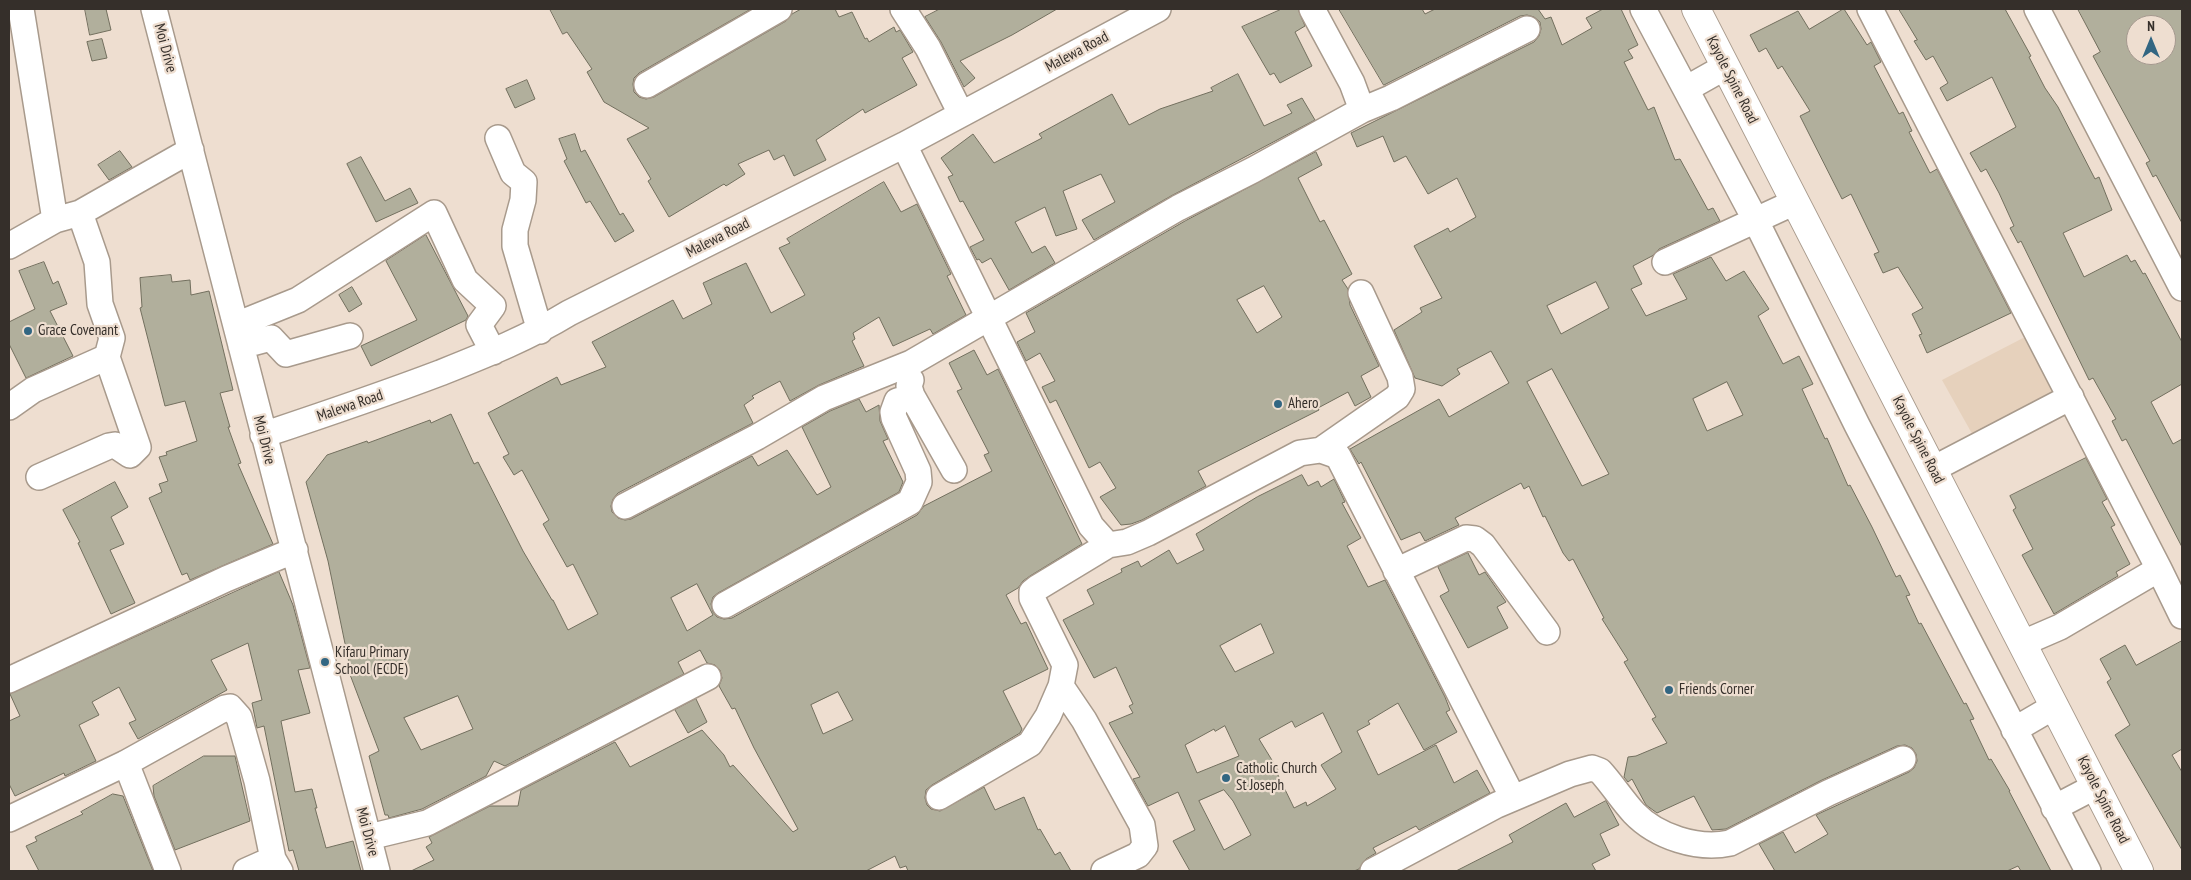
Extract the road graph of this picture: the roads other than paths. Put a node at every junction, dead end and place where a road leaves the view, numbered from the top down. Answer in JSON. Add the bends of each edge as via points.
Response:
{"nodes":[{"id":1,"x":21,"y":9,"type":"edge"},
{"id":2,"x":154,"y":9,"type":"edge"},
{"id":3,"x":779,"y":9,"type":"edge"},
{"id":4,"x":903,"y":9,"type":"edge"},
{"id":5,"x":1158,"y":9,"type":"edge"},
{"id":6,"x":1312,"y":9,"type":"edge"},
{"id":7,"x":1642,"y":9,"type":"edge"},
{"id":8,"x":1696,"y":9,"type":"edge"},
{"id":9,"x":1870,"y":9,"type":"edge"},
{"id":10,"x":2037,"y":9,"type":"edge"},
{"id":11,"x":1527,"y":29,"type":"dead end"},
{"id":12,"x":1726,"y":67,"type":"junction"},
{"id":13,"x":647,"y":85,"type":"dead end"},
{"id":14,"x":1686,"y":89,"type":"junction"},
{"id":15,"x":1362,"y":110,"type":"junction"},
{"id":16,"x":961,"y":114,"type":"junction"},
{"id":17,"x":498,"y":138,"type":"dead end"},
{"id":18,"x":904,"y":145,"type":"junction"},
{"id":19,"x":191,"y":150,"type":"junction"},
{"id":20,"x":1795,"y":202,"type":"junction"},
{"id":21,"x":80,"y":213,"type":"junction"},
{"id":22,"x":56,"y":220,"type":"junction"},
{"id":23,"x":1756,"y":221,"type":"junction"},
{"id":24,"x":9,"y":246,"type":"edge"},
{"id":25,"x":1664,"y":262,"type":"dead end"},
{"id":26,"x":2182,"y":288,"type":"edge"},
{"id":27,"x":1361,"y":293,"type":"dead end"},
{"id":28,"x":989,"y":316,"type":"junction"},
{"id":29,"x":540,"y":331,"type":"junction"},
{"id":30,"x":238,"y":336,"type":"junction"},
{"id":31,"x":350,"y":336,"type":"dead end"},
{"id":32,"x":493,"y":352,"type":"junction"},
{"id":33,"x":107,"y":357,"type":"junction"},
{"id":34,"x":911,"y":362,"type":"junction"},
{"id":35,"x":912,"y":396,"type":"junction"},
{"id":36,"x":2070,"y":397,"type":"junction"},
{"id":37,"x":9,"y":407,"type":"edge"},
{"id":38,"x":263,"y":435,"type":"junction"},
{"id":39,"x":1321,"y":450,"type":"junction"},
{"id":40,"x":1933,"y":469,"type":"junction"},
{"id":41,"x":954,"y":470,"type":"dead end"},
{"id":42,"x":38,"y":477,"type":"dead end"},
{"id":43,"x":625,"y":506,"type":"dead end"},
{"id":44,"x":1108,"y":545,"type":"junction"},
{"id":45,"x":295,"y":550,"type":"junction"},
{"id":46,"x":2160,"y":569,"type":"junction"},
{"id":47,"x":1396,"y":571,"type":"junction"},
{"id":48,"x":725,"y":605,"type":"dead end"},
{"id":49,"x":2182,"y":616,"type":"edge"},
{"id":50,"x":1546,"y":632,"type":"dead end"},
{"id":51,"x":2023,"y":643,"type":"junction"},
{"id":52,"x":708,"y":676,"type":"dead end"},
{"id":53,"x":9,"y":680,"type":"edge"},
{"id":54,"x":1061,"y":686,"type":"junction"},
{"id":55,"x":2055,"y":706,"type":"junction"},
{"id":56,"x":2014,"y":730,"type":"junction"},
{"id":57,"x":1903,"y":759,"type":"dead end"},
{"id":58,"x":126,"y":763,"type":"junction"},
{"id":59,"x":2096,"y":786,"type":"junction"},
{"id":60,"x":940,"y":797,"type":"dead end"},
{"id":61,"x":1513,"y":798,"type":"junction"},
{"id":62,"x":2054,"y":808,"type":"junction"},
{"id":63,"x":9,"y":819,"type":"edge"},
{"id":64,"x":369,"y":838,"type":"junction"},
{"id":65,"x":276,"y":865,"type":"edge"},
{"id":66,"x":168,"y":871,"type":"edge"},
{"id":67,"x":246,"y":871,"type":"edge"},
{"id":68,"x":377,"y":871,"type":"edge"},
{"id":69,"x":1104,"y":871,"type":"edge"},
{"id":70,"x":1373,"y":871,"type":"edge"},
{"id":71,"x":2088,"y":871,"type":"edge"},
{"id":72,"x":2139,"y":871,"type":"edge"}],
"edges":[{"from":1,"to":22,"type":"street"},
{"from":2,"to":19,"type":"street","name":"Moi Drive"},
{"from":3,"to":13,"type":"street"},
{"from":4,"to":16,"type":"street","via":[[928,48]]},
{"from":5,"to":16,"type":"street","name":"Malewa Road"},
{"from":6,"to":15,"type":"street","via":[[1352,84]]},
{"from":7,"to":14,"type":"street"},
{"from":8,"to":12,"type":"main road","name":"Kayole Spine Road"},
{"from":9,"to":36,"type":"street"},
{"from":10,"to":26,"type":"street"},
{"from":11,"to":15,"type":"street"},
{"from":12,"to":14,"type":"street"},
{"from":12,"to":20,"type":"main road","name":"Kayole Spine Road"},
{"from":14,"to":23,"type":"street"},
{"from":15,"to":28,"type":"street","via":[[1178,208]]},
{"from":16,"to":18,"type":"street","name":"Malewa Road"},
{"from":17,"to":29,"type":"street","via":[[513,174],[524,182],[515,246]]},
{"from":18,"to":28,"type":"street"},
{"from":18,"to":29,"type":"street","name":"Malewa Road","via":[[569,313]]},
{"from":19,"to":21,"type":"street"},
{"from":19,"to":30,"type":"street","name":"Moi Drive"},
{"from":20,"to":23,"type":"street"},
{"from":20,"to":40,"type":"main road","name":"Kayole Spine Road"},
{"from":21,"to":22,"type":"street"},
{"from":21,"to":33,"type":"street","via":[[97,262],[100,304],[112,338]]},
{"from":22,"to":24,"type":"street"},
{"from":23,"to":25,"type":"street"},
{"from":23,"to":56,"type":"street"},
{"from":27,"to":39,"type":"street","via":[[1400,377],[1402,389],[1397,397]]},
{"from":28,"to":34,"type":"street"},
{"from":28,"to":44,"type":"street","via":[[1091,526]]},
{"from":29,"to":32,"type":"street","name":"Malewa Road"},
{"from":30,"to":31,"type":"street","via":[[270,338],[286,354]]},
{"from":30,"to":32,"type":"street","via":[[434,213],[465,280],[493,306],[479,325]]},
{"from":30,"to":38,"type":"street","name":"Moi Drive"},
{"from":32,"to":38,"type":"street","name":"Malewa Road","via":[[399,389]]},
{"from":33,"to":37,"type":"street","via":[[33,390]]},
{"from":33,"to":42,"type":"street","via":[[138,447],[130,455],[115,445],[109,446]]},
{"from":34,"to":35,"type":"street","via":[[909,386]]},
{"from":34,"to":43,"type":"street","via":[[824,398]]},
{"from":35,"to":41,"type":"street"},
{"from":35,"to":48,"type":"street","via":[[897,401],[893,412],[918,471],[919,482],[910,502]]},
{"from":36,"to":40,"type":"street"},
{"from":36,"to":46,"type":"street"},
{"from":38,"to":45,"type":"street","name":"Moi Drive"},
{"from":39,"to":44,"type":"street","via":[[1300,453],[1148,533],[1127,542]]},
{"from":39,"to":47,"type":"street","via":[[1338,456]]},
{"from":40,"to":51,"type":"main road","name":"Kayole Spine Road"},
{"from":44,"to":54,"type":"street","via":[[1032,592],[1065,665]]},
{"from":45,"to":53,"type":"street"},
{"from":45,"to":64,"type":"street","name":"Moi Drive"},
{"from":46,"to":49,"type":"street"},
{"from":46,"to":51,"type":"street","via":[[2060,627]]},
{"from":47,"to":50,"type":"street","via":[[1466,538],[1474,539],[1483,545]]},
{"from":47,"to":61,"type":"street"},
{"from":51,"to":55,"type":"main road","name":"Kayole Spine Road"},
{"from":52,"to":64,"type":"street","via":[[427,823]]},
{"from":54,"to":60,"type":"street","via":[[1048,716],[1030,744]]},
{"from":54,"to":69,"type":"street","via":[[1084,720],[1142,826],[1145,846],[1138,855]]},
{"from":55,"to":56,"type":"street"},
{"from":55,"to":59,"type":"main road","name":"Kayole Spine Road"},
{"from":56,"to":62,"type":"street"},
{"from":57,"to":61,"type":"street","via":[[1720,845],[1688,842],[1662,834],[1635,814],[1600,771],[1592,768]]},
{"from":58,"to":63,"type":"street"},
{"from":58,"to":65,"type":"street","via":[[230,707],[239,717]]},
{"from":58,"to":66,"type":"street"},
{"from":59,"to":62,"type":"street"},
{"from":59,"to":72,"type":"main road","name":"Kayole Spine Road"},
{"from":61,"to":70,"type":"street"},
{"from":62,"to":71,"type":"street"},
{"from":64,"to":68,"type":"street","name":"Moi Drive"},
{"from":65,"to":67,"type":"street"}]}
